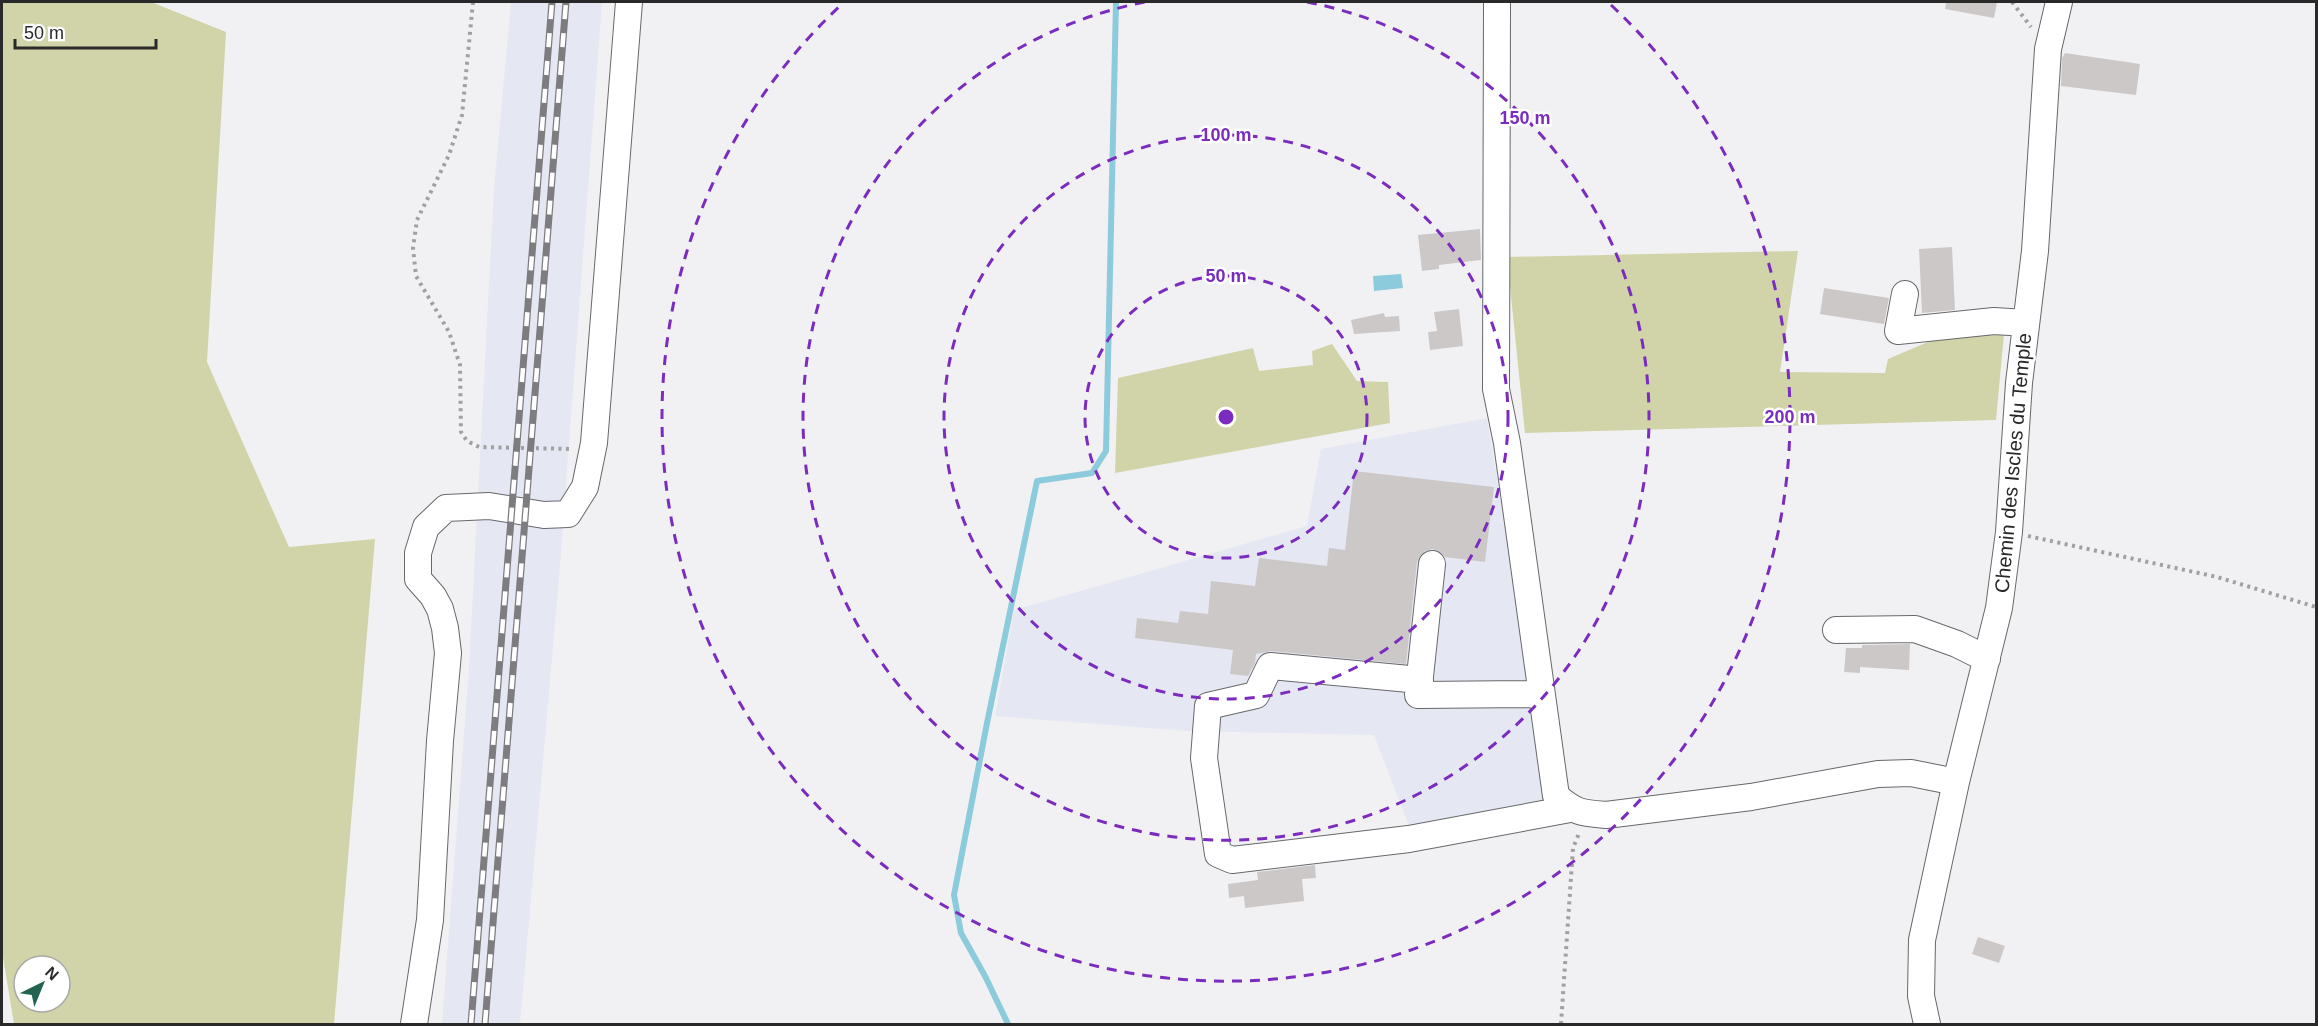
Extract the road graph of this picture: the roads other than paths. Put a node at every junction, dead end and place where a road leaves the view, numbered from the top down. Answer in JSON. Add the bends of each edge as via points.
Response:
{"nodes":[{"id":1,"x":629,"y":2,"type":"edge"},
{"id":2,"x":1497,"y":2,"type":"edge"},
{"id":3,"x":2059,"y":2,"type":"edge"},
{"id":4,"x":1905,"y":294,"type":"dead end"},
{"id":5,"x":2026,"y":323,"type":"junction"},
{"id":6,"x":1432,"y":564,"type":"dead end"},
{"id":7,"x":1836,"y":630,"type":"dead end"},
{"id":8,"x":1987,"y":659,"type":"junction"},
{"id":9,"x":1420,"y":680,"type":"junction"},
{"id":10,"x":1541,"y":694,"type":"junction"},
{"id":11,"x":1956,"y":782,"type":"junction"},
{"id":12,"x":1579,"y":811,"type":"junction"},
{"id":13,"x":414,"y":1024,"type":"edge"},
{"id":14,"x":1927,"y":1024,"type":"edge"}],
"edges":[{"from":1,"to":13,"type":"street","via":[[591,456],[585,487],[568,514],[489,506],[446,508],[426,527],[418,553],[418,579],[440,609],[448,654],[430,920]]},
{"from":2,"to":10,"type":"street","via":[[1496,389],[1507,443]]},
{"from":3,"to":5,"type":"street","name":"Chemin des Iscles du Temple","via":[[2048,49],[2035,251]]},
{"from":4,"to":5,"type":"street","via":[[1898,331],[1994,321]]},
{"from":5,"to":8,"type":"street","name":"Chemin des Iscles du Temple","via":[[2009,532],[1999,608]]},
{"from":6,"to":9,"type":"street"},
{"from":7,"to":8,"type":"street","via":[[1915,629]]},
{"from":8,"to":11,"type":"street","name":"Chemin des Iscles du Temple"},
{"from":9,"to":10,"type":"street","via":[[1418,695]]},
{"from":9,"to":12,"type":"street","via":[[1270,666],[1256,695],[1208,706],[1204,758],[1218,854],[1232,860],[1409,839]]},
{"from":10,"to":12,"type":"street","via":[[1556,796]]},
{"from":11,"to":12,"type":"street","via":[[1911,773],[1878,774],[1751,797],[1606,815]]},
{"from":11,"to":14,"type":"street","name":"Chemin des Iscles du Temple","via":[[1922,940],[1921,996]]}]}
